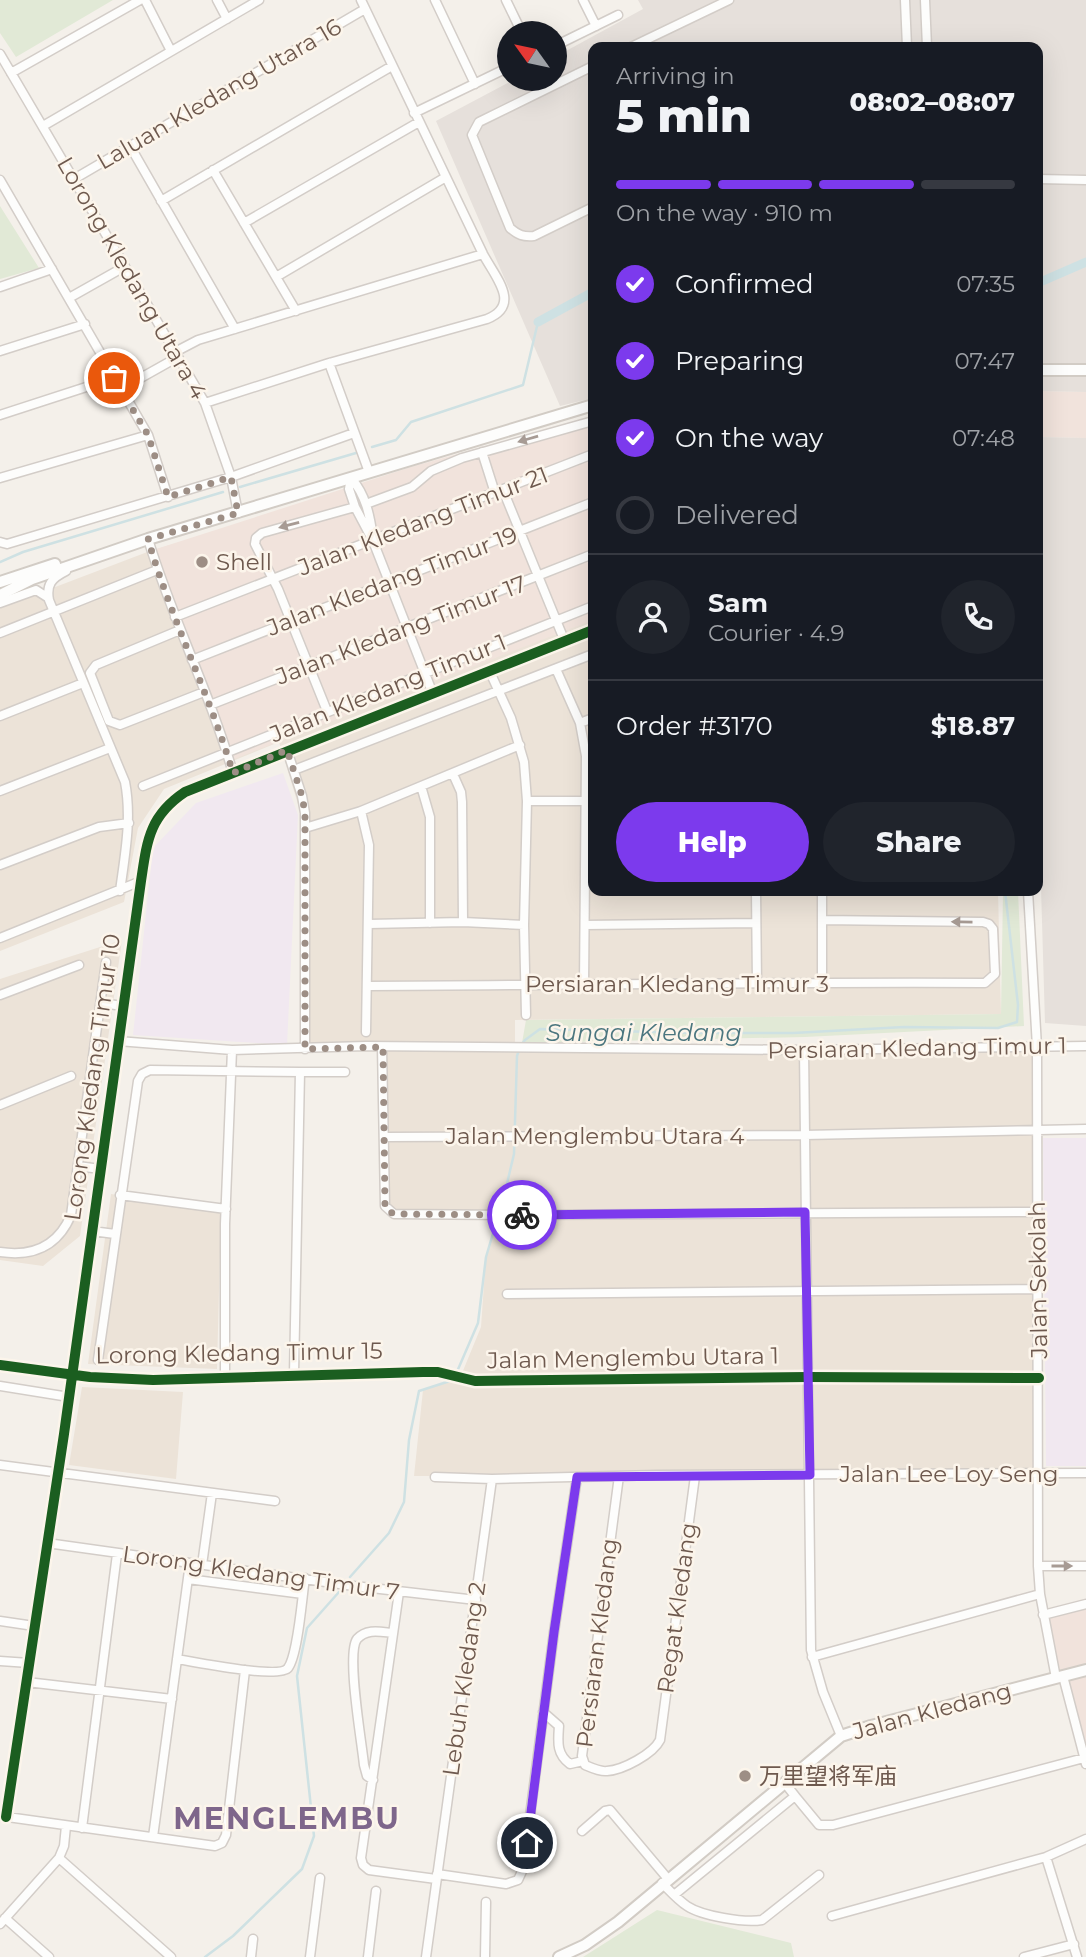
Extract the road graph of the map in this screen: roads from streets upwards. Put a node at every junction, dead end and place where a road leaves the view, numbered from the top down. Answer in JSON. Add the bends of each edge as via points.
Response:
{"nodes":[{"id":1,"x":143,"y":0,"type":"edge"},
{"id":2,"x":217,"y":0,"type":"edge"},
{"id":3,"x":259,"y":0,"type":"edge"},
{"id":4,"x":361,"y":0,"type":"edge"},
{"id":5,"x":435,"y":0,"type":"edge"},
{"id":6,"x":506,"y":0,"type":"edge"},
{"id":7,"x":583,"y":0,"type":"edge"},
{"id":8,"x":905,"y":0,"type":"edge"},
{"id":9,"x":925,"y":0,"type":"edge"},
{"id":10,"x":723,"y":1,"type":"edge"},
{"id":11,"x":365,"y":9,"type":"junction"},
{"id":12,"x":618,"y":15,"type":"dead end"},
{"id":13,"x":226,"y":19,"type":"junction"},
{"id":14,"x":516,"y":21,"type":"edge"},
{"id":15,"x":596,"y":26,"type":"junction"},
{"id":16,"x":567,"y":40,"type":"edge"},
{"id":17,"x":641,"y":42,"type":"edge"},
{"id":18,"x":907,"y":42,"type":"edge"},
{"id":19,"x":928,"y":42,"type":"edge"},
{"id":20,"x":171,"y":51,"type":"junction"},
{"id":21,"x":0,"y":54,"type":"edge"},
{"id":22,"x":392,"y":66,"type":"junction"},
{"id":23,"x":588,"y":68,"type":"edge"},
{"id":24,"x":11,"y":73,"type":"junction"},
{"id":25,"x":497,"y":73,"type":"edge"},
{"id":26,"x":475,"y":84,"type":"junction"},
{"id":27,"x":414,"y":113,"type":"junction"},
{"id":28,"x":419,"y":122,"type":"junction"},
{"id":29,"x":43,"y":126,"type":"junction"},
{"id":30,"x":130,"y":146,"type":"junction"},
{"id":31,"x":213,"y":170,"type":"junction"},
{"id":32,"x":446,"y":177,"type":"junction"},
{"id":33,"x":74,"y":178,"type":"junction"},
{"id":34,"x":1043,"y":179,"type":"edge"},
{"id":35,"x":0,"y":180,"type":"edge"},
{"id":36,"x":1086,"y":180,"type":"edge"},
{"id":37,"x":3,"y":193,"type":"edge"},
{"id":38,"x":161,"y":201,"type":"junction"},
{"id":39,"x":588,"y":209,"type":"edge"},
{"id":40,"x":244,"y":223,"type":"junction"},
{"id":41,"x":483,"y":254,"type":"junction"},
{"id":42,"x":124,"y":267,"type":"junction"},
{"id":43,"x":52,"y":269,"type":"junction"},
{"id":44,"x":276,"y":277,"type":"junction"},
{"id":45,"x":0,"y":287,"type":"edge"},
{"id":46,"x":69,"y":298,"type":"junction"},
{"id":47,"x":296,"y":311,"type":"junction"},
{"id":48,"x":85,"y":324,"type":"junction"},
{"id":49,"x":235,"y":329,"type":"junction"},
{"id":50,"x":0,"y":351,"type":"edge"},
{"id":51,"x":176,"y":354,"type":"junction"},
{"id":52,"x":329,"y":363,"type":"junction"},
{"id":53,"x":1043,"y":370,"type":"edge"},
{"id":54,"x":1086,"y":370,"type":"edge"},
{"id":55,"x":114,"y":378,"type":"junction"},
{"id":56,"x":121,"y":389,"type":"junction"},
{"id":57,"x":205,"y":403,"type":"junction"},
{"id":58,"x":588,"y":406,"type":"edge"},
{"id":59,"x":0,"y":415,"type":"edge"},
{"id":60,"x":588,"y":422,"type":"edge"},
{"id":61,"x":354,"y":433,"type":"junction"},
{"id":62,"x":148,"y":435,"type":"junction"},
{"id":63,"x":482,"y":452,"type":"junction"},
{"id":64,"x":588,"y":456,"type":"edge"},
{"id":65,"x":369,"y":472,"type":"junction"},
{"id":66,"x":231,"y":477,"type":"junction"},
{"id":67,"x":0,"y":478,"type":"edge"},
{"id":68,"x":351,"y":478,"type":"junction"},
{"id":69,"x":499,"y":491,"type":"junction"},
{"id":70,"x":168,"y":497,"type":"junction"},
{"id":71,"x":366,"y":504,"type":"junction"},
{"id":72,"x":588,"y":504,"type":"edge"},
{"id":73,"x":355,"y":508,"type":"junction"},
{"id":74,"x":238,"y":513,"type":"junction"},
{"id":75,"x":519,"y":531,"type":"junction"},
{"id":76,"x":148,"y":539,"type":"junction"},
{"id":77,"x":373,"y":541,"type":"junction"},
{"id":78,"x":4,"y":543,"type":"edge"},
{"id":79,"x":588,"y":556,"type":"edge"},
{"id":80,"x":84,"y":562,"type":"junction"},
{"id":81,"x":157,"y":570,"type":"junction"},
{"id":82,"x":537,"y":577,"type":"junction"},
{"id":83,"x":32,"y":579,"type":"junction"},
{"id":84,"x":273,"y":579,"type":"junction"},
{"id":85,"x":0,"y":580,"type":"edge"},
{"id":86,"x":389,"y":582,"type":"junction"},
{"id":87,"x":0,"y":589,"type":"edge"},
{"id":88,"x":0,"y":595,"type":"edge"},
{"id":89,"x":49,"y":600,"type":"junction"},
{"id":90,"x":0,"y":603,"type":"edge"},
{"id":91,"x":588,"y":608,"type":"edge"},
{"id":92,"x":55,"y":612,"type":"junction"},
{"id":93,"x":175,"y":617,"type":"junction"},
{"id":94,"x":291,"y":621,"type":"junction"},
{"id":95,"x":556,"y":621,"type":"junction"},
{"id":96,"x":407,"y":626,"type":"junction"},
{"id":97,"x":180,"y":631,"type":"junction"},
{"id":98,"x":588,"y":632,"type":"edge"},
{"id":99,"x":0,"y":633,"type":"edge"},
{"id":100,"x":565,"y":642,"type":"junction"},
{"id":101,"x":588,"y":656,"type":"edge"},
{"id":102,"x":192,"y":660,"type":"junction"},
{"id":103,"x":309,"y":665,"type":"junction"},
{"id":104,"x":556,"y":669,"type":"junction"},
{"id":105,"x":490,"y":672,"type":"junction"},
{"id":106,"x":426,"y":673,"type":"junction"},
{"id":107,"x":83,"y":683,"type":"junction"},
{"id":108,"x":499,"y":690,"type":"junction"},
{"id":109,"x":204,"y":692,"type":"junction"},
{"id":110,"x":433,"y":694,"type":"junction"},
{"id":111,"x":209,"y":705,"type":"junction"},
{"id":112,"x":327,"y":711,"type":"junction"},
{"id":113,"x":0,"y":716,"type":"edge"},
{"id":114,"x":588,"y":720,"type":"edge"},
{"id":115,"x":580,"y":723,"type":"junction"},
{"id":116,"x":520,"y":745,"type":"junction"},
{"id":117,"x":110,"y":748,"type":"junction"},
{"id":118,"x":287,"y":750,"type":"junction"},
{"id":119,"x":227,"y":751,"type":"junction"},
{"id":120,"x":294,"y":770,"type":"junction"},
{"id":121,"x":233,"y":773,"type":"junction"},
{"id":122,"x":453,"y":774,"type":"junction"},
{"id":123,"x":588,"y":778,"type":"edge"},
{"id":124,"x":143,"y":786,"type":"dead end"},
{"id":125,"x":421,"y":786,"type":"junction"},
{"id":126,"x":0,"y":791,"type":"edge"},
{"id":127,"x":527,"y":801,"type":"junction"},
{"id":128,"x":588,"y":801,"type":"edge"},
{"id":129,"x":361,"y":811,"type":"junction"},
{"id":130,"x":129,"y":823,"type":"junction"},
{"id":131,"x":305,"y":828,"type":"junction"},
{"id":132,"x":0,"y":864,"type":"edge"},
{"id":133,"x":141,"y":881,"type":"junction"},
{"id":134,"x":588,"y":887,"type":"edge"},
{"id":135,"x":120,"y":891,"type":"junction"},
{"id":136,"x":756,"y":896,"type":"edge"},
{"id":137,"x":822,"y":896,"type":"edge"},
{"id":138,"x":1028,"y":896,"type":"edge"},
{"id":139,"x":822,"y":920,"type":"junction"},
{"id":140,"x":463,"y":922,"type":"junction"},
{"id":141,"x":430,"y":923,"type":"junction"},
{"id":142,"x":756,"y":923,"type":"junction"},
{"id":143,"x":369,"y":924,"type":"junction"},
{"id":144,"x":524,"y":925,"type":"junction"},
{"id":145,"x":585,"y":925,"type":"junction"},
{"id":146,"x":0,"y":938,"type":"edge"},
{"id":147,"x":106,"y":962,"type":"dead end"},
{"id":148,"x":79,"y":965,"type":"dead end"},
{"id":149,"x":822,"y":982,"type":"junction"},
{"id":150,"x":757,"y":984,"type":"junction"},
{"id":151,"x":526,"y":985,"type":"junction"},
{"id":152,"x":584,"y":985,"type":"junction"},
{"id":153,"x":368,"y":986,"type":"junction"},
{"id":154,"x":0,"y":995,"type":"edge"},
{"id":155,"x":101,"y":1003,"type":"junction"},
{"id":156,"x":123,"y":1006,"type":"junction"},
{"id":157,"x":526,"y":1015,"type":"dead end"},
{"id":158,"x":366,"y":1032,"type":"dead end"},
{"id":159,"x":118,"y":1041,"type":"junction"},
{"id":160,"x":1086,"y":1046,"type":"edge"},
{"id":161,"x":383,"y":1047,"type":"junction"},
{"id":162,"x":1037,"y":1047,"type":"junction"},
{"id":163,"x":305,"y":1049,"type":"junction"},
{"id":164,"x":232,"y":1050,"type":"junction"},
{"id":165,"x":804,"y":1050,"type":"junction"},
{"id":166,"x":231,"y":1072,"type":"junction"},
{"id":167,"x":300,"y":1072,"type":"junction"},
{"id":168,"x":345,"y":1072,"type":"dead end"},
{"id":169,"x":71,"y":1076,"type":"dead end"},
{"id":170,"x":0,"y":1105,"type":"edge"},
{"id":171,"x":1086,"y":1129,"type":"edge"},
{"id":172,"x":1036,"y":1132,"type":"junction"},
{"id":173,"x":805,"y":1135,"type":"junction"},
{"id":174,"x":385,"y":1137,"type":"junction"},
{"id":175,"x":78,"y":1166,"type":"junction"},
{"id":176,"x":100,"y":1169,"type":"junction"},
{"id":177,"x":120,"y":1195,"type":"junction"},
{"id":178,"x":226,"y":1209,"type":"junction"},
{"id":179,"x":805,"y":1212,"type":"junction"},
{"id":180,"x":1037,"y":1212,"type":"junction"},
{"id":181,"x":92,"y":1231,"type":"junction"},
{"id":182,"x":115,"y":1234,"type":"junction"},
{"id":183,"x":0,"y":1252,"type":"edge"},
{"id":184,"x":1038,"y":1289,"type":"junction"},
{"id":185,"x":806,"y":1291,"type":"junction"},
{"id":186,"x":507,"y":1294,"type":"dead end"},
{"id":187,"x":98,"y":1360,"type":"dead end"},
{"id":188,"x":0,"y":1365,"type":"edge"},
{"id":189,"x":438,"y":1372,"type":"joint"},
{"id":190,"x":294,"y":1374,"type":"junction"},
{"id":191,"x":72,"y":1375,"type":"junction"},
{"id":192,"x":808,"y":1377,"type":"junction"},
{"id":193,"x":225,"y":1378,"type":"junction"},
{"id":194,"x":1039,"y":1378,"type":"junction"},
{"id":195,"x":0,"y":1386,"type":"edge"},
{"id":196,"x":69,"y":1397,"type":"junction"},
{"id":197,"x":0,"y":1465,"type":"edge"},
{"id":198,"x":59,"y":1473,"type":"junction"},
{"id":199,"x":1086,"y":1473,"type":"edge"},
{"id":200,"x":1038,"y":1474,"type":"junction"},
{"id":201,"x":810,"y":1475,"type":"junction"},
{"id":202,"x":619,"y":1476,"type":"junction"},
{"id":203,"x":695,"y":1476,"type":"junction"},
{"id":204,"x":435,"y":1477,"type":"dead end"},
{"id":205,"x":577,"y":1477,"type":"junction"},
{"id":206,"x":492,"y":1479,"type":"junction"},
{"id":207,"x":212,"y":1493,"type":"junction"},
{"id":208,"x":275,"y":1501,"type":"dead end"},
{"id":209,"x":47,"y":1543,"type":"junction"},
{"id":210,"x":117,"y":1554,"type":"junction"},
{"id":211,"x":190,"y":1563,"type":"junction"},
{"id":212,"x":202,"y":1565,"type":"junction"},
{"id":213,"x":1038,"y":1566,"type":"junction"},
{"id":214,"x":1086,"y":1566,"type":"edge"},
{"id":215,"x":305,"y":1578,"type":"junction"},
{"id":216,"x":188,"y":1579,"type":"junction"},
{"id":217,"x":399,"y":1592,"type":"junction"},
{"id":218,"x":303,"y":1594,"type":"junction"},
{"id":219,"x":1040,"y":1594,"type":"junction"},
{"id":220,"x":476,"y":1600,"type":"junction"},
{"id":221,"x":1086,"y":1604,"type":"edge"},
{"id":222,"x":1043,"y":1615,"type":"junction"},
{"id":223,"x":0,"y":1622,"type":"edge"},
{"id":224,"x":34,"y":1626,"type":"junction"},
{"id":225,"x":393,"y":1633,"type":"junction"},
{"id":226,"x":812,"y":1657,"type":"junction"},
{"id":227,"x":177,"y":1660,"type":"junction"},
{"id":228,"x":0,"y":1661,"type":"edge"},
{"id":229,"x":29,"y":1663,"type":"junction"},
{"id":230,"x":245,"y":1670,"type":"junction"},
{"id":231,"x":1086,"y":1670,"type":"edge"},
{"id":232,"x":1060,"y":1677,"type":"junction"},
{"id":233,"x":27,"y":1682,"type":"junction"},
{"id":234,"x":100,"y":1691,"type":"junction"},
{"id":235,"x":172,"y":1699,"type":"junction"},
{"id":236,"x":543,"y":1712,"type":"junction"},
{"id":237,"x":1083,"y":1735,"type":"edge"},
{"id":238,"x":841,"y":1736,"type":"junction"},
{"id":239,"x":660,"y":1740,"type":"joint"},
{"id":240,"x":583,"y":1761,"type":"junction"},
{"id":241,"x":1085,"y":1761,"type":"edge"},
{"id":242,"x":373,"y":1780,"type":"junction"},
{"id":243,"x":784,"y":1782,"type":"junction"},
{"id":244,"x":794,"y":1796,"type":"junction"},
{"id":245,"x":3,"y":1816,"type":"edge"},
{"id":246,"x":66,"y":1826,"type":"junction"},
{"id":247,"x":82,"y":1828,"type":"junction"},
{"id":248,"x":582,"y":1831,"type":"dead end"},
{"id":249,"x":153,"y":1837,"type":"junction"},
{"id":250,"x":1086,"y":1839,"type":"edge"},
{"id":251,"x":1046,"y":1857,"type":"junction"},
{"id":252,"x":59,"y":1858,"type":"junction"},
{"id":253,"x":819,"y":1875,"type":"dead end"},
{"id":254,"x":436,"y":1877,"type":"junction"},
{"id":255,"x":320,"y":1878,"type":"dead end"},
{"id":256,"x":665,"y":1881,"type":"junction"},
{"id":257,"x":376,"y":1891,"type":"dead end"},
{"id":258,"x":674,"y":1895,"type":"junction"},
{"id":259,"x":486,"y":1902,"type":"dead end"},
{"id":260,"x":832,"y":1916,"type":"dead end"},
{"id":261,"x":2,"y":1921,"type":"edge"},
{"id":262,"x":253,"y":1939,"type":"dead end"},
{"id":263,"x":1074,"y":1944,"type":"junction"},
{"id":264,"x":50,"y":1957,"type":"edge"},
{"id":265,"x":171,"y":1957,"type":"edge"},
{"id":266,"x":251,"y":1957,"type":"edge"},
{"id":267,"x":310,"y":1957,"type":"edge"},
{"id":268,"x":368,"y":1957,"type":"edge"},
{"id":269,"x":426,"y":1957,"type":"edge"},
{"id":270,"x":485,"y":1957,"type":"edge"},
{"id":271,"x":559,"y":1957,"type":"edge"},
{"id":272,"x":1024,"y":1957,"type":"edge"},
{"id":273,"x":1077,"y":1957,"type":"edge"}],
"edges":[{"from":1,"to":20,"type":"street"},
{"from":1,"to":24,"type":"street"},
{"from":2,"to":13,"type":"street"},
{"from":3,"to":13,"type":"street"},
{"from":4,"to":11,"type":"street"},
{"from":5,"to":26,"type":"street"},
{"from":6,"to":14,"type":"street"},
{"from":7,"to":15,"type":"street"},
{"from":8,"to":18,"type":"street"},
{"from":9,"to":19,"type":"street"},
{"from":10,"to":17,"type":"street"},
{"from":11,"to":22,"type":"street"},
{"from":11,"to":30,"type":"street","name":"Laluan Kledang Utara 16"},
{"from":12,"to":15,"type":"street"},
{"from":13,"to":20,"type":"street"},
{"from":15,"to":16,"type":"street"},
{"from":20,"to":29,"type":"street"},
{"from":21,"to":24,"type":"street","name":"Lorong Kledang Utara 4"},
{"from":22,"to":27,"type":"street"},
{"from":22,"to":31,"type":"street"},
{"from":23,"to":39,"type":"street","via":[[479,122],[472,135],[510,228],[517,235],[534,236]]},
{"from":24,"to":29,"type":"street","name":"Lorong Kledang Utara 4"},
{"from":25,"to":26,"type":"street"},
{"from":26,"to":27,"type":"street"},
{"from":27,"to":28,"type":"street"},
{"from":28,"to":32,"type":"street"},
{"from":28,"to":40,"type":"street"},
{"from":29,"to":33,"type":"street","name":"Lorong Kledang Utara 4"},
{"from":30,"to":33,"type":"street","name":"Laluan Kledang Utara 16"},
{"from":30,"to":38,"type":"street"},
{"from":31,"to":38,"type":"street"},
{"from":31,"to":40,"type":"street"},
{"from":32,"to":41,"type":"street"},
{"from":32,"to":44,"type":"street"},
{"from":33,"to":42,"type":"street","name":"Lorong Kledang Utara 4"},
{"from":34,"to":36,"type":"street"},
{"from":35,"to":37,"type":"street"},
{"from":37,"to":43,"type":"street"},
{"from":38,"to":49,"type":"street"},
{"from":40,"to":44,"type":"street"},
{"from":41,"to":47,"type":"street"},
{"from":41,"to":52,"type":"street","via":[[505,294],[505,305],[498,314]]},
{"from":42,"to":46,"type":"street"},
{"from":42,"to":51,"type":"street","name":"Lorong Kledang Utara 4"},
{"from":43,"to":45,"type":"street"},
{"from":43,"to":46,"type":"street"},
{"from":44,"to":47,"type":"street"},
{"from":46,"to":48,"type":"street"},
{"from":47,"to":49,"type":"street"},
{"from":48,"to":50,"type":"street"},
{"from":48,"to":55,"type":"street"},
{"from":49,"to":51,"type":"street","via":[[198,340]]},
{"from":51,"to":56,"type":"street"},
{"from":51,"to":57,"type":"street","name":"Lorong Kledang Utara 4"},
{"from":52,"to":57,"type":"street"},
{"from":52,"to":61,"type":"street"},
{"from":53,"to":54,"type":"street"},
{"from":55,"to":56,"type":"street"},
{"from":55,"to":59,"type":"street"},
{"from":56,"to":62,"type":"street"},
{"from":57,"to":66,"type":"street","name":"Lorong Kledang Utara 4"},
{"from":58,"to":65,"type":"street"},
{"from":60,"to":63,"type":"street","one_way":true},
{"from":61,"to":65,"type":"street"},
{"from":61,"to":66,"type":"street"},
{"from":62,"to":67,"type":"street"},
{"from":62,"to":70,"type":"street"},
{"from":63,"to":69,"type":"street"},
{"from":63,"to":71,"type":"street","via":[[439,467],[412,487]]},
{"from":64,"to":69,"type":"street","name":"Jalan Kledang Timur 21"},
{"from":65,"to":68,"type":"street"},
{"from":66,"to":70,"type":"street"},
{"from":66,"to":74,"type":"street","name":"Lorong Kledang Utara 4"},
{"from":68,"to":71,"type":"street"},
{"from":68,"to":73,"type":"street"},
{"from":68,"to":74,"type":"street"},
{"from":69,"to":75,"type":"street"},
{"from":69,"to":77,"type":"street","name":"Jalan Kledang Timur 21"},
{"from":70,"to":78,"type":"street"},
{"from":71,"to":77,"type":"street"},
{"from":72,"to":75,"type":"street","name":"Jalan Kledang Timur 19"},
{"from":73,"to":77,"type":"street"},
{"from":73,"to":84,"type":"street","one_way":true,"via":[[256,538]]},
{"from":74,"to":76,"type":"street"},
{"from":75,"to":82,"type":"street"},
{"from":75,"to":86,"type":"street","name":"Jalan Kledang Timur 19"},
{"from":76,"to":80,"type":"street"},
{"from":76,"to":81,"type":"street"},
{"from":76,"to":85,"type":"street"},
{"from":77,"to":84,"type":"street","name":"Jalan Kledang Timur 21"},
{"from":77,"to":86,"type":"street"},
{"from":79,"to":82,"type":"street","name":"Jalan Kledang Timur 17"},
{"from":80,"to":83,"type":"street"},
{"from":80,"to":89,"type":"street","via":[[53,578],[47,590]]},
{"from":81,"to":92,"type":"street"},
{"from":81,"to":93,"type":"street"},
{"from":82,"to":95,"type":"street"},
{"from":82,"to":96,"type":"street","name":"Jalan Kledang Timur 17"},
{"from":83,"to":87,"type":"street"},
{"from":83,"to":88,"type":"street"},
{"from":84,"to":93,"type":"street","name":"Jalan Kledang Timur 21"},
{"from":84,"to":94,"type":"street"},
{"from":86,"to":94,"type":"street","name":"Jalan Kledang Timur 19"},
{"from":86,"to":96,"type":"street"},
{"from":89,"to":90,"type":"street","via":[[36,590]]},
{"from":89,"to":92,"type":"street"},
{"from":91,"to":95,"type":"street","name":"Jalan Kledang Timur 1"},
{"from":92,"to":99,"type":"street"},
{"from":92,"to":107,"type":"street"},
{"from":93,"to":97,"type":"street"},
{"from":94,"to":102,"type":"street","name":"Jalan Kledang Timur 19"},
{"from":94,"to":103,"type":"street"},
{"from":95,"to":100,"type":"street"},
{"from":95,"to":106,"type":"street","name":"Jalan Kledang Timur 1"},
{"from":96,"to":103,"type":"street","name":"Jalan Kledang Timur 17"},
{"from":96,"to":106,"type":"street"},
{"from":97,"to":102,"type":"street"},
{"from":97,"to":109,"type":"street","via":[[96,664],[90,673],[109,720],[120,725]]},
{"from":98,"to":100,"type":"street","name":"Lorong Kledang Timur 10"},
{"from":100,"to":105,"type":"street","name":"Lorong Kledang Timur 10"},
{"from":101,"to":104,"type":"street"},
{"from":102,"to":109,"type":"street"},
{"from":103,"to":111,"type":"street","name":"Jalan Kledang Timur 17"},
{"from":103,"to":112,"type":"street"},
{"from":104,"to":108,"type":"street"},
{"from":104,"to":115,"type":"street"},
{"from":105,"to":108,"type":"street"},
{"from":105,"to":110,"type":"street","name":"Lorong Kledang Timur 10"},
{"from":106,"to":110,"type":"street"},
{"from":106,"to":112,"type":"street","name":"Jalan Kledang Timur 1"},
{"from":107,"to":113,"type":"street"},
{"from":107,"to":117,"type":"street"},
{"from":108,"to":116,"type":"street"},
{"from":108,"to":120,"type":"street"},
{"from":109,"to":111,"type":"street"},
{"from":110,"to":118,"type":"street","name":"Lorong Kledang Timur 10"},
{"from":111,"to":119,"type":"street"},
{"from":112,"to":119,"type":"street","name":"Jalan Kledang Timur 1"},
{"from":114,"to":115,"type":"street"},
{"from":115,"to":123,"type":"street"},
{"from":116,"to":122,"type":"street"},
{"from":116,"to":127,"type":"street"},
{"from":117,"to":126,"type":"street"},
{"from":117,"to":130,"type":"street","via":[[125,782]]},
{"from":118,"to":120,"type":"street"},
{"from":118,"to":121,"type":"street","name":"Lorong Kledang Timur 10"},
{"from":119,"to":121,"type":"street"},
{"from":119,"to":124,"type":"street","name":"Jalan Kledang Timur 1"},
{"from":120,"to":131,"type":"street"},
{"from":121,"to":133,"type":"street","name":"Lorong Kledang Timur 10","via":[[185,792],[162,811],[150,832]]},
{"from":122,"to":125,"type":"street"},
{"from":122,"to":140,"type":"street","via":[[462,802]]},
{"from":125,"to":129,"type":"street"},
{"from":125,"to":141,"type":"street","via":[[430,817]]},
{"from":127,"to":128,"type":"street"},
{"from":127,"to":144,"type":"street"},
{"from":129,"to":131,"type":"street"},
{"from":129,"to":143,"type":"street","via":[[369,845]]},
{"from":130,"to":132,"type":"street","via":[[99,827]]},
{"from":130,"to":135,"type":"street"},
{"from":131,"to":163,"type":"street"},
{"from":133,"to":135,"type":"street"},
{"from":133,"to":156,"type":"street","name":"Lorong Kledang Timur 10"},
{"from":134,"to":145,"type":"street"},
{"from":135,"to":146,"type":"street"},
{"from":136,"to":142,"type":"street"},
{"from":137,"to":139,"type":"street"},
{"from":138,"to":162,"type":"street","name":"Jalan Sekolah"},
{"from":139,"to":149,"type":"street"},
{"from":149,"to":139,"type":"street","name":"Persiaran Kledang Timur 3","one_way":true,"via":[[985,983],[995,974],[993,929],[983,922]]},
{"from":140,"to":141,"type":"street"},
{"from":140,"to":144,"type":"street"},
{"from":141,"to":143,"type":"street"},
{"from":142,"to":145,"type":"street"},
{"from":142,"to":150,"type":"street"},
{"from":143,"to":153,"type":"street"},
{"from":144,"to":151,"type":"street"},
{"from":145,"to":152,"type":"street"},
{"from":147,"to":155,"type":"street"},
{"from":148,"to":154,"type":"street"},
{"from":149,"to":150,"type":"street","name":"Persiaran Kledang Timur 3"},
{"from":150,"to":152,"type":"street","name":"Persiaran Kledang Timur 3"},
{"from":151,"to":152,"type":"street","name":"Persiaran Kledang Timur 3"},
{"from":151,"to":153,"type":"street","name":"Persiaran Kledang Timur 3"},
{"from":151,"to":157,"type":"street"},
{"from":153,"to":158,"type":"street"},
{"from":155,"to":156,"type":"street"},
{"from":155,"to":175,"type":"street"},
{"from":156,"to":159,"type":"street","name":"Lorong Kledang Timur 10"},
{"from":159,"to":164,"type":"street","name":"Persiaran Kledang Timur 1"},
{"from":159,"to":176,"type":"street","name":"Lorong Kledang Timur 10"},
{"from":160,"to":162,"type":"street","name":"Persiaran Kledang Timur 1"},
{"from":161,"to":163,"type":"street","name":"Persiaran Kledang Timur 1"},
{"from":161,"to":165,"type":"street","name":"Persiaran Kledang Timur 1"},
{"from":161,"to":174,"type":"street"},
{"from":162,"to":165,"type":"street","name":"Persiaran Kledang Timur 1"},
{"from":162,"to":172,"type":"street","name":"Jalan Sekolah"},
{"from":163,"to":164,"type":"street","name":"Persiaran Kledang Timur 1"},
{"from":164,"to":166,"type":"street"},
{"from":165,"to":173,"type":"street"},
{"from":166,"to":167,"type":"street"},
{"from":166,"to":177,"type":"street","via":[[150,1070],[142,1074]]},
{"from":166,"to":178,"type":"street"},
{"from":167,"to":168,"type":"street"},
{"from":167,"to":190,"type":"street"},
{"from":169,"to":170,"type":"street"},
{"from":171,"to":172,"type":"street","name":"Jalan Menglembu Utara 4"},
{"from":172,"to":173,"type":"street","name":"Jalan Menglembu Utara 4"},
{"from":172,"to":180,"type":"street","name":"Jalan Sekolah"},
{"from":173,"to":174,"type":"street","name":"Jalan Menglembu Utara 4"},
{"from":173,"to":179,"type":"street"},
{"from":174,"to":179,"type":"street","via":[[385,1206],[394,1214]]},
{"from":175,"to":176,"type":"street"},
{"from":175,"to":183,"type":"street","via":[[65,1231],[45,1247],[20,1255]]},
{"from":176,"to":181,"type":"street","name":"Lorong Kledang Timur 10"},
{"from":177,"to":178,"type":"street"},
{"from":177,"to":182,"type":"street"},
{"from":178,"to":193,"type":"street"},
{"from":179,"to":180,"type":"street"},
{"from":179,"to":185,"type":"street"},
{"from":180,"to":184,"type":"street","name":"Jalan Sekolah"},
{"from":181,"to":182,"type":"street"},
{"from":181,"to":191,"type":"street","name":"Lorong Kledang Timur 10"},
{"from":182,"to":187,"type":"street"},
{"from":184,"to":185,"type":"street"},
{"from":184,"to":194,"type":"street","name":"Jalan Sekolah"},
{"from":185,"to":186,"type":"street"},
{"from":185,"to":192,"type":"street"},
{"from":188,"to":191,"type":"street","name":"Lorong Kledang Timur 15"},
{"from":189,"to":190,"type":"street","name":"Lorong Kledang Timur 15"},
{"from":189,"to":192,"type":"street","name":"Jalan Menglembu Utara 1","via":[[475,1381]]},
{"from":190,"to":193,"type":"street","name":"Lorong Kledang Timur 15"},
{"from":191,"to":193,"type":"street","name":"Lorong Kledang Timur 15"},
{"from":191,"to":196,"type":"street","name":"Lorong Kledang Timur 10"},
{"from":192,"to":194,"type":"street","name":"Jalan Menglembu Utara 1"},
{"from":192,"to":201,"type":"street"},
{"from":194,"to":200,"type":"street","name":"Jalan Sekolah"},
{"from":195,"to":196,"type":"street"},
{"from":196,"to":198,"type":"street","name":"Lorong Kledang Timur 10"},
{"from":197,"to":198,"type":"street"},
{"from":198,"to":207,"type":"street"},
{"from":198,"to":209,"type":"street","name":"Lorong Kledang Timur 10"},
{"from":199,"to":200,"type":"street","name":"Jalan Lee Loy Seng"},
{"from":200,"to":201,"type":"street","name":"Jalan Lee Loy Seng"},
{"from":200,"to":213,"type":"street","name":"Jalan Sekolah"},
{"from":201,"to":203,"type":"street","name":"Jalan Lee Loy Seng"},
{"from":201,"to":226,"type":"street"},
{"from":202,"to":203,"type":"street","name":"Jalan Lee Loy Seng"},
{"from":202,"to":205,"type":"street","name":"Jalan Lee Loy Seng"},
{"from":202,"to":240,"type":"street","name":"Persiaran Kledang"},
{"from":203,"to":239,"type":"street","name":"Regat Kledang"},
{"from":204,"to":206,"type":"street","name":"Jalan Lee Loy Seng"},
{"from":205,"to":206,"type":"street","name":"Jalan Lee Loy Seng"},
{"from":205,"to":236,"type":"street"},
{"from":206,"to":220,"type":"street","name":"Lebuh Kledang 2"},
{"from":207,"to":208,"type":"street"},
{"from":207,"to":212,"type":"street"},
{"from":209,"to":210,"type":"street","name":"Lorong Kledang Timur 7"},
{"from":209,"to":224,"type":"street","name":"Lorong Kledang Timur 10"},
{"from":210,"to":211,"type":"street","name":"Lorong Kledang Timur 7"},
{"from":210,"to":234,"type":"street"},
{"from":211,"to":212,"type":"street","name":"Lorong Kledang Timur 7"},
{"from":211,"to":216,"type":"street"},
{"from":212,"to":215,"type":"street","name":"Lorong Kledang Timur 7"},
{"from":213,"to":214,"type":"street","one_way":true},
{"from":213,"to":219,"type":"street","name":"Jalan Sekolah"},
{"from":215,"to":217,"type":"street","name":"Lorong Kledang Timur 7"},
{"from":215,"to":218,"type":"street"},
{"from":216,"to":218,"type":"street"},
{"from":216,"to":227,"type":"street"},
{"from":217,"to":220,"type":"street","name":"Lorong Kledang Timur 7"},
{"from":217,"to":225,"type":"street"},
{"from":218,"to":230,"type":"street","via":[[286,1670]]},
{"from":219,"to":222,"type":"street","name":"Jalan Sekolah"},
{"from":219,"to":226,"type":"street"},
{"from":220,"to":254,"type":"street","name":"Lebuh Kledang 2"},
{"from":221,"to":222,"type":"street"},
{"from":222,"to":232,"type":"street","name":"Jalan Sekolah"},
{"from":223,"to":224,"type":"street"},
{"from":224,"to":229,"type":"street","name":"Lorong Kledang Timur 10"},
{"from":225,"to":242,"type":"street"},
{"from":225,"to":242,"type":"street","via":[[366,1633],[352,1656],[364,1765]]},
{"from":226,"to":238,"type":"street"},
{"from":227,"to":230,"type":"street"},
{"from":227,"to":235,"type":"street"},
{"from":228,"to":229,"type":"street"},
{"from":229,"to":233,"type":"street","name":"Lorong Kledang Timur 10"},
{"from":230,"to":249,"type":"street","via":[[222,1843],[215,1846]]},
{"from":231,"to":232,"type":"street","name":"Jalan Kledang"},
{"from":232,"to":237,"type":"street","name":"Jalan Sekolah"},
{"from":232,"to":238,"type":"street","name":"Jalan Kledang"},
{"from":233,"to":234,"type":"street"},
{"from":233,"to":245,"type":"street","name":"Lorong Kledang Timur 10"},
{"from":234,"to":235,"type":"street"},
{"from":234,"to":247,"type":"street"},
{"from":235,"to":249,"type":"street"},
{"from":236,"to":240,"type":"street","via":[[559,1726],[563,1759],[570,1764]]},
{"from":236,"to":254,"type":"street","via":[[518,1880],[506,1884]]},
{"from":237,"to":241,"type":"street","name":"Jalan Sekolah"},
{"from":238,"to":243,"type":"street","name":"Jalan Kledang"},
{"from":239,"to":240,"type":"street","name":"Persiaran Kledang","via":[[650,1753],[609,1771],[591,1768]]},
{"from":241,"to":244,"type":"street","via":[[833,1825],[819,1825]]},
{"from":242,"to":254,"type":"street","via":[[363,1865],[369,1870]]},
{"from":243,"to":244,"type":"street"},
{"from":243,"to":256,"type":"street","name":"Jalan Kledang"},
{"from":244,"to":258,"type":"street"},
{"from":245,"to":246,"type":"street"},
{"from":246,"to":247,"type":"street"},
{"from":246,"to":252,"type":"street"},
{"from":247,"to":249,"type":"street"},
{"from":248,"to":256,"type":"street","via":[[605,1811],[614,1812]]},
{"from":250,"to":251,"type":"street"},
{"from":251,"to":260,"type":"street"},
{"from":251,"to":263,"type":"street"},
{"from":252,"to":261,"type":"street"},
{"from":252,"to":265,"type":"street"},
{"from":253,"to":258,"type":"street","via":[[754,1922],[705,1913]]},
{"from":254,"to":269,"type":"street","name":"Lebuh Kledang 2"},
{"from":255,"to":267,"type":"street"},
{"from":256,"to":258,"type":"street"},
{"from":256,"to":271,"type":"street","name":"Jalan Kledang","via":[[618,1922]]},
{"from":257,"to":268,"type":"street"},
{"from":259,"to":270,"type":"street"},
{"from":261,"to":264,"type":"street"},
{"from":262,"to":266,"type":"street"},
{"from":263,"to":272,"type":"street"},
{"from":263,"to":273,"type":"street"}]}
